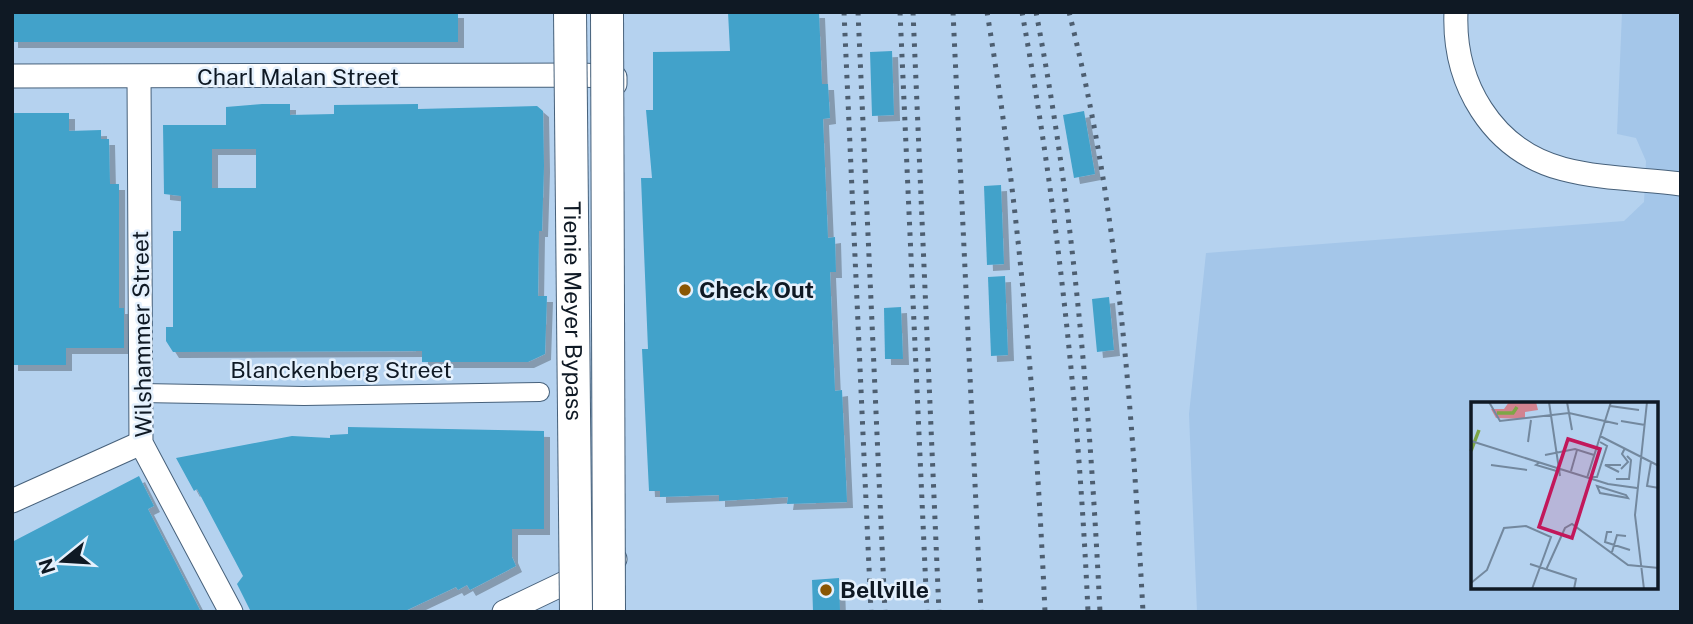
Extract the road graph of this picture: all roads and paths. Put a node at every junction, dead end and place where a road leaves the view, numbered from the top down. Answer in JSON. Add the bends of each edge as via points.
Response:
{"nodes":[{"id":1,"x":569,"y":12,"type":"edge"},
{"id":2,"x":607,"y":12,"type":"edge"},
{"id":3,"x":1456,"y":12,"type":"edge"},
{"id":4,"x":583,"y":75,"type":"junction"},
{"id":5,"x":12,"y":76,"type":"edge"},
{"id":6,"x":139,"y":77,"type":"junction"},
{"id":7,"x":1681,"y":184,"type":"edge"},
{"id":8,"x":540,"y":392,"type":"dead end"},
{"id":9,"x":141,"y":393,"type":"junction"},
{"id":10,"x":141,"y":443,"type":"junction"},
{"id":11,"x":12,"y":501,"type":"edge"},
{"id":12,"x":615,"y":559,"type":"junction"},
{"id":13,"x":580,"y":575,"type":"junction"},
{"id":14,"x":231,"y":612,"type":"edge"},
{"id":15,"x":504,"y":612,"type":"edge"},
{"id":16,"x":578,"y":612,"type":"edge"},
{"id":17,"x":609,"y":612,"type":"edge"},
{"id":18,"x":621,"y":612,"type":"edge"}],
"edges":[{"from":1,"to":16,"type":"main road","name":"Tienie Meyer Bypass","bridge":true},
{"from":2,"to":17,"type":"main road","name":"Tienie Meyer Bypass","bridge":true},
{"from":3,"to":7,"type":"street","via":[[1459,62],[1467,84],[1500,132],[1536,159],[1560,168]]},
{"from":4,"to":6,"type":"street","name":"Charl Malan Street"},
{"from":4,"to":12,"type":"street","name":"Charl Malan Street","via":[[615,76]]},
{"from":4,"to":13,"type":"street"},
{"from":5,"to":6,"type":"street","name":"Charl Malan Street"},
{"from":6,"to":9,"type":"street","name":"Wilshammer Street"},
{"from":8,"to":9,"type":"street","name":"Blanckenberg Street"},
{"from":9,"to":10,"type":"street","name":"Wilshammer Street"},
{"from":10,"to":11,"type":"street"},
{"from":10,"to":14,"type":"street","name":"Wilshammer Street"},
{"from":12,"to":13,"type":"street"},
{"from":12,"to":18,"type":"street","name":"Charl Malan Street"},
{"from":13,"to":15,"type":"street"},
{"from":13,"to":16,"type":"street"}]}
